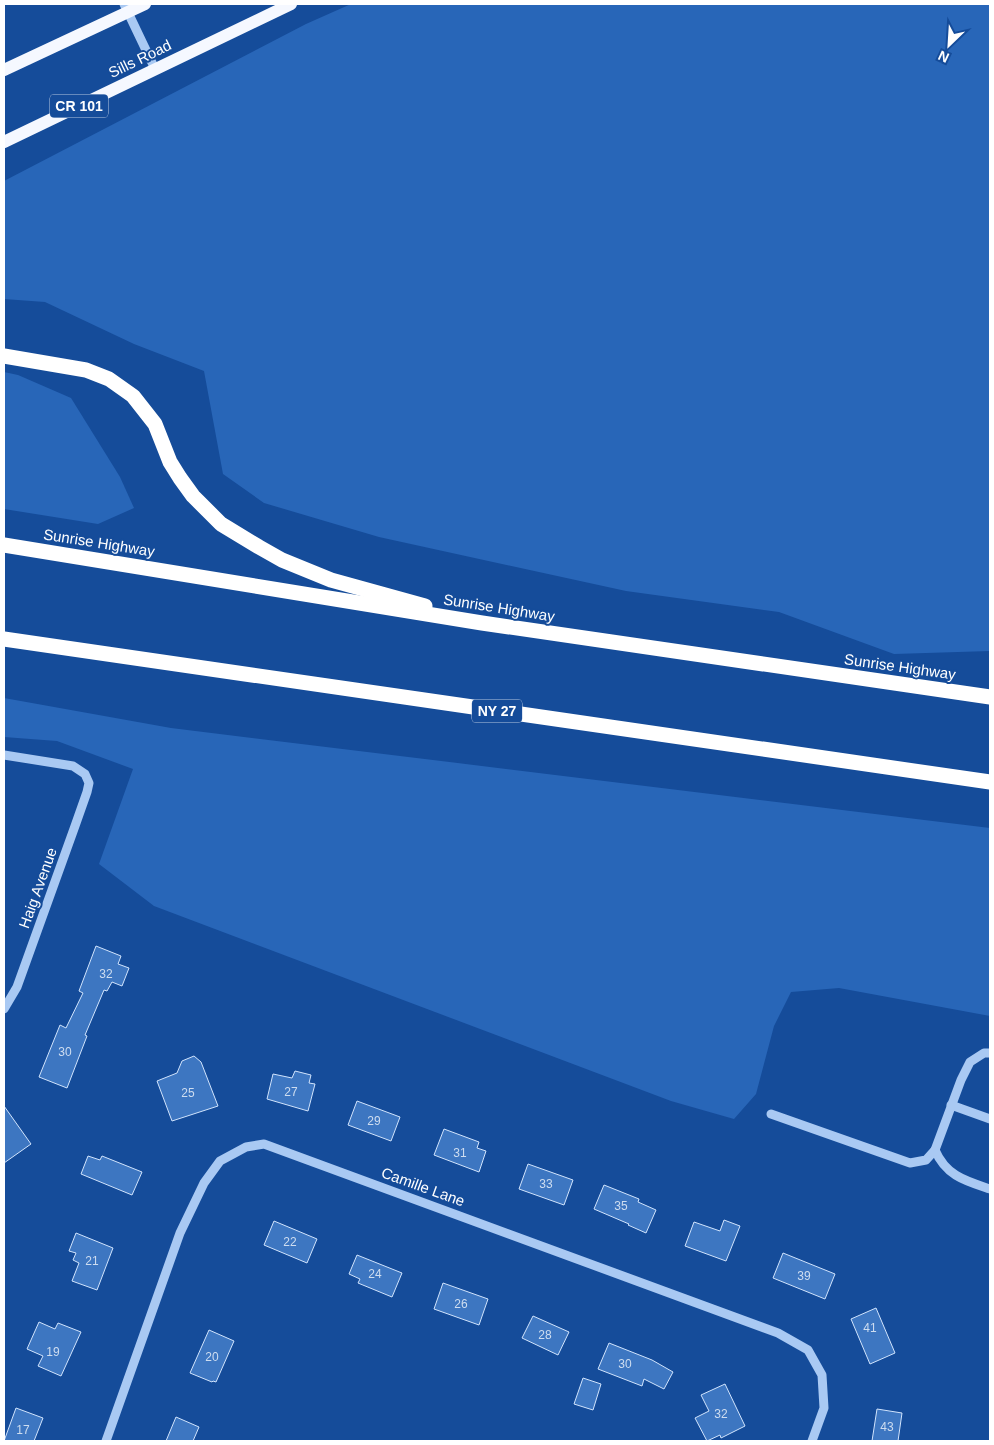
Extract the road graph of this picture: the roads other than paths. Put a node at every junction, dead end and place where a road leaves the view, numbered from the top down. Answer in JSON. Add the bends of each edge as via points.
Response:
{"nodes":[{"id":1,"x":145,"y":4,"type":"edge"},
{"id":2,"x":291,"y":4,"type":"edge"},
{"id":3,"x":126,"y":8,"type":"edge"},
{"id":4,"x":4,"y":70,"type":"edge"},
{"id":5,"x":155,"y":70,"type":"junction"},
{"id":6,"x":4,"y":142,"type":"edge"},
{"id":7,"x":4,"y":356,"type":"edge"},
{"id":8,"x":4,"y":545,"type":"edge"},
{"id":9,"x":482,"y":624,"type":"junction"},
{"id":10,"x":4,"y":639,"type":"edge"},
{"id":11,"x":990,"y":698,"type":"edge"},
{"id":12,"x":4,"y":755,"type":"edge"},
{"id":13,"x":990,"y":782,"type":"edge"},
{"id":14,"x":4,"y":1009,"type":"edge"},
{"id":15,"x":990,"y":1053,"type":"edge"},
{"id":16,"x":951,"y":1106,"type":"junction"},
{"id":17,"x":771,"y":1114,"type":"dead end"},
{"id":18,"x":990,"y":1119,"type":"edge"},
{"id":19,"x":936,"y":1150,"type":"junction"},
{"id":20,"x":990,"y":1190,"type":"edge"},
{"id":21,"x":106,"y":1441,"type":"edge"},
{"id":22,"x":812,"y":1441,"type":"edge"}],
"edges":[{"from":1,"to":3,"type":"main road"},
{"from":2,"to":5,"type":"main road","name":"Sills Road","number":"CR 101"},
{"from":3,"to":4,"type":"main road"},
{"from":3,"to":5,"type":"street"},
{"from":5,"to":6,"type":"main road","name":"Sills Road","number":"CR 101"},
{"from":7,"to":9,"type":"highway","via":[[86,370],[109,379],[133,396],[155,424],[170,462],[193,496],[221,524],[259,548],[331,580]]},
{"from":8,"to":9,"type":"highway","name":"Sunrise Highway"},
{"from":9,"to":11,"type":"highway","name":"Sunrise Highway"},
{"from":10,"to":13,"type":"highway","number":"NY 27"},
{"from":12,"to":14,"type":"street","name":"Haig Avenue","via":[[73,766],[85,774],[89,783],[17,987]]},
{"from":15,"to":16,"type":"street","via":[[970,1062]]},
{"from":16,"to":18,"type":"street"},
{"from":16,"to":19,"type":"street"},
{"from":17,"to":19,"type":"street","via":[[910,1163],[926,1160]]},
{"from":19,"to":20,"type":"street","via":[[941,1163],[952,1173]]},
{"from":21,"to":22,"type":"street","name":"Camille Lane","via":[[180,1233],[204,1182],[220,1161],[246,1147],[264,1144],[778,1333],[808,1350],[822,1375],[824,1408]]}]}
